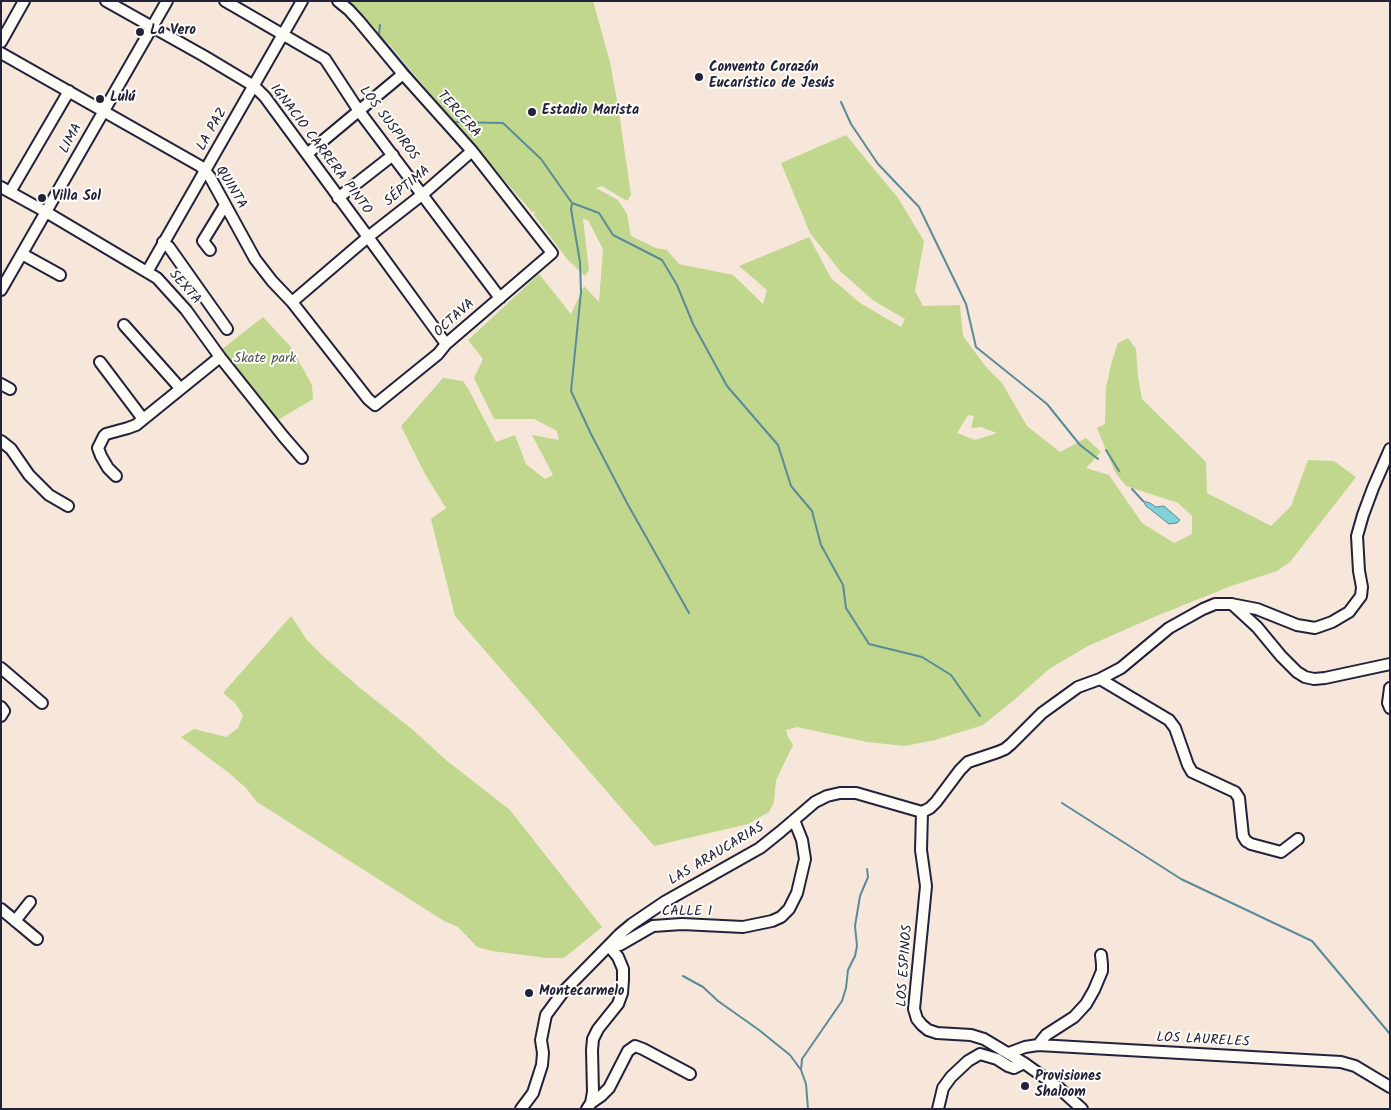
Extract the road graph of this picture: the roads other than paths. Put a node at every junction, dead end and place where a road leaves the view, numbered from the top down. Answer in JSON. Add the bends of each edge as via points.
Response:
{"nodes":[{"id":1,"x":24,"y":1,"type":"edge"},
{"id":2,"x":106,"y":1,"type":"edge"},
{"id":3,"x":167,"y":1,"type":"edge"},
{"id":4,"x":225,"y":1,"type":"edge"},
{"id":5,"x":302,"y":1,"type":"edge"},
{"id":6,"x":338,"y":1,"type":"edge"},
{"id":7,"x":152,"y":27,"type":"junction"},
{"id":8,"x":283,"y":35,"type":"junction"},
{"id":9,"x":1,"y":42,"type":"edge"},
{"id":10,"x":1,"y":53,"type":"edge"},
{"id":11,"x":403,"y":74,"type":"junction"},
{"id":12,"x":254,"y":86,"type":"junction"},
{"id":13,"x":69,"y":91,"type":"junction"},
{"id":14,"x":103,"y":111,"type":"junction"},
{"id":15,"x":359,"y":111,"type":"junction"},
{"id":16,"x":472,"y":151,"type":"junction"},
{"id":17,"x":307,"y":154,"type":"junction"},
{"id":18,"x":393,"y":155,"type":"junction"},
{"id":19,"x":205,"y":171,"type":"junction"},
{"id":20,"x":6,"y":189,"type":"edge"},
{"id":21,"x":423,"y":194,"type":"junction"},
{"id":22,"x":338,"y":198,"type":"junction"},
{"id":23,"x":225,"y":205,"type":"junction"},
{"id":24,"x":46,"y":212,"type":"junction"},
{"id":25,"x":368,"y":237,"type":"junction"},
{"id":26,"x":163,"y":242,"type":"junction"},
{"id":27,"x":210,"y":250,"type":"dead end"},
{"id":28,"x":552,"y":253,"type":"joint"},
{"id":29,"x":22,"y":254,"type":"junction"},
{"id":30,"x":147,"y":272,"type":"junction"},
{"id":31,"x":60,"y":275,"type":"dead end"},
{"id":32,"x":1,"y":290,"type":"edge"},
{"id":33,"x":500,"y":298,"type":"junction"},
{"id":34,"x":292,"y":302,"type":"junction"},
{"id":35,"x":124,"y":325,"type":"dead end"},
{"id":36,"x":227,"y":328,"type":"dead end"},
{"id":37,"x":446,"y":344,"type":"junction"},
{"id":38,"x":220,"y":357,"type":"junction"},
{"id":39,"x":100,"y":362,"type":"dead end"},
{"id":40,"x":180,"y":388,"type":"junction"},
{"id":41,"x":375,"y":405,"type":"joint"},
{"id":42,"x":143,"y":419,"type":"junction"},
{"id":43,"x":1,"y":441,"type":"edge"},
{"id":44,"x":1390,"y":449,"type":"edge"},
{"id":45,"x":302,"y":458,"type":"dead end"},
{"id":46,"x":116,"y":476,"type":"dead end"},
{"id":47,"x":68,"y":506,"type":"dead end"},
{"id":48,"x":1232,"y":604,"type":"junction"},
{"id":49,"x":1390,"y":664,"type":"edge"},
{"id":50,"x":1,"y":668,"type":"edge"},
{"id":51,"x":1100,"y":679,"type":"junction"},
{"id":52,"x":1390,"y":688,"type":"edge"},
{"id":53,"x":42,"y":703,"type":"dead end"},
{"id":54,"x":1,"y":707,"type":"edge"},
{"id":55,"x":1390,"y":708,"type":"edge"},
{"id":56,"x":1,"y":716,"type":"edge"},
{"id":57,"x":922,"y":812,"type":"junction"},
{"id":58,"x":794,"y":820,"type":"junction"},
{"id":59,"x":1298,"y":839,"type":"dead end"},
{"id":60,"x":30,"y":902,"type":"dead end"},
{"id":61,"x":1,"y":909,"type":"edge"},
{"id":62,"x":15,"y":920,"type":"junction"},
{"id":63,"x":37,"y":939,"type":"dead end"},
{"id":64,"x":609,"y":946,"type":"junction"},
{"id":65,"x":1100,"y":955,"type":"dead end"},
{"id":66,"x":1038,"y":1045,"type":"junction"},
{"id":67,"x":1009,"y":1054,"type":"junction"},
{"id":68,"x":1024,"y":1063,"type":"junction"},
{"id":69,"x":690,"y":1074,"type":"dead end"},
{"id":70,"x":1390,"y":1087,"type":"edge"},
{"id":71,"x":589,"y":1106,"type":"edge"},
{"id":72,"x":521,"y":1109,"type":"edge"},
{"id":73,"x":938,"y":1109,"type":"edge"},
{"id":74,"x":1082,"y":1109,"type":"edge"}],
"edges":[{"from":1,"to":9,"type":"street"},
{"from":2,"to":7,"type":"street","name":"IGNACIO CARRERA PINTO"},
{"from":3,"to":7,"type":"street","name":"LIMA"},
{"from":4,"to":8,"type":"street","name":"LOS SUSPIROS"},
{"from":5,"to":8,"type":"street","name":"LA PAZ"},
{"from":6,"to":11,"type":"street","name":"TERCERA"},
{"from":7,"to":12,"type":"street","name":"IGNACIO CARRERA PINTO"},
{"from":7,"to":14,"type":"street","name":"LIMA"},
{"from":8,"to":12,"type":"street","name":"LA PAZ"},
{"from":8,"to":15,"type":"street","name":"LOS SUSPIROS","via":[[325,59]]},
{"from":10,"to":13,"type":"street","name":"QUINTA"},
{"from":11,"to":15,"type":"street"},
{"from":11,"to":16,"type":"street","name":"TERCERA"},
{"from":12,"to":17,"type":"street","name":"IGNACIO CARRERA PINTO"},
{"from":12,"to":19,"type":"street","name":"LA PAZ"},
{"from":13,"to":14,"type":"street","name":"QUINTA"},
{"from":13,"to":20,"type":"street"},
{"from":14,"to":19,"type":"street","name":"QUINTA"},
{"from":14,"to":24,"type":"street","name":"LIMA"},
{"from":15,"to":17,"type":"street"},
{"from":15,"to":18,"type":"street","name":"LOS SUSPIROS"},
{"from":16,"to":21,"type":"street","name":"SÉPTIMA"},
{"from":16,"to":28,"type":"street","name":"TERCERA"},
{"from":17,"to":22,"type":"street","name":"IGNACIO CARRERA PINTO"},
{"from":18,"to":21,"type":"street","name":"LOS SUSPIROS"},
{"from":18,"to":22,"type":"street"},
{"from":19,"to":23,"type":"street","name":"QUINTA"},
{"from":19,"to":26,"type":"street","name":"LA PAZ"},
{"from":20,"to":24,"type":"street","name":"SEXTA"},
{"from":21,"to":25,"type":"street","name":"SÉPTIMA"},
{"from":21,"to":33,"type":"street","name":"LOS SUSPIROS"},
{"from":22,"to":25,"type":"street","name":"IGNACIO CARRERA PINTO"},
{"from":23,"to":27,"type":"street","via":[[203,241]]},
{"from":23,"to":34,"type":"street","name":"QUINTA","via":[[255,259]]},
{"from":24,"to":29,"type":"street","name":"LIMA"},
{"from":24,"to":30,"type":"street","name":"SEXTA"},
{"from":25,"to":34,"type":"street","name":"SÉPTIMA"},
{"from":25,"to":37,"type":"street","name":"IGNACIO CARRERA PINTO"},
{"from":26,"to":30,"type":"street","name":"LA PAZ"},
{"from":26,"to":36,"type":"street"},
{"from":28,"to":33,"type":"street","name":"OCTAVA"},
{"from":29,"to":31,"type":"street"},
{"from":29,"to":32,"type":"street","name":"LIMA"},
{"from":30,"to":38,"type":"street","name":"SEXTA","via":[[157,278],[186,310]]},
{"from":33,"to":37,"type":"street","name":"OCTAVA"},
{"from":34,"to":41,"type":"street","name":"QUINTA"},
{"from":35,"to":40,"type":"street"},
{"from":37,"to":41,"type":"street","name":"OCTAVA"},
{"from":38,"to":40,"type":"street"},
{"from":38,"to":45,"type":"street","name":"SEXTA"},
{"from":39,"to":42,"type":"street"},
{"from":40,"to":42,"type":"street"},
{"from":42,"to":46,"type":"street","via":[[136,425],[106,434],[101,441],[98,448],[100,456]]},
{"from":43,"to":47,"type":"street","via":[[48,495]]},
{"from":44,"to":48,"type":"street","via":[[1357,536],[1362,587],[1361,596],[1349,612],[1315,628]]},
{"from":48,"to":49,"type":"street","via":[[1305,677],[1314,680]]},
{"from":48,"to":51,"type":"street","via":[[1216,604],[1182,620],[1121,668]]},
{"from":50,"to":53,"type":"street"},
{"from":51,"to":57,"type":"street","via":[[1078,687],[1042,713],[1005,749],[968,762],[936,802]]},
{"from":51,"to":59,"type":"street","via":[[1169,720],[1192,772],[1235,792],[1239,798],[1246,841],[1281,852]]},
{"from":52,"to":55,"type":"street"},
{"from":54,"to":56,"type":"street","via":[[4,711]]},
{"from":57,"to":58,"type":"street","name":"LAS ARAUCARIAS","via":[[856,794],[840,793],[814,802]]},
{"from":57,"to":67,"type":"street","name":"LOS ESPINOS","via":[[921,850],[926,886],[914,1009],[917,1019],[928,1030],[971,1035]]},
{"from":58,"to":64,"type":"street","name":"LAS ARAUCARIAS","via":[[760,848],[632,924]]},
{"from":58,"to":64,"type":"street","name":"CALLE 1","via":[[805,859],[796,893],[789,909],[781,917],[743,928],[682,924],[653,926],[620,945]]},
{"from":60,"to":62,"type":"street"},
{"from":61,"to":62,"type":"street"},
{"from":62,"to":63,"type":"street"},
{"from":64,"to":71,"type":"street","via":[[623,969],[622,993],[593,1039],[594,1092]]},
{"from":64,"to":72,"type":"street","name":"LAS ARAUCARIAS","via":[[563,992],[546,1015],[541,1040],[542,1065],[534,1093]]},
{"from":65,"to":66,"type":"street","via":[[1102,971],[1086,1004]]},
{"from":66,"to":67,"type":"street","name":"LOS LAURELES"},
{"from":66,"to":70,"type":"street","name":"LOS LAURELES","via":[[1341,1062],[1355,1066]]},
{"from":67,"to":68,"type":"street","name":"LOS ESPINOS"},
{"from":68,"to":73,"type":"street","via":[[1014,1068],[980,1054],[951,1077]]},
{"from":68,"to":74,"type":"street","name":"LOS ESPINOS"},
{"from":69,"to":71,"type":"street","via":[[635,1046],[625,1057],[609,1088]]}]}
